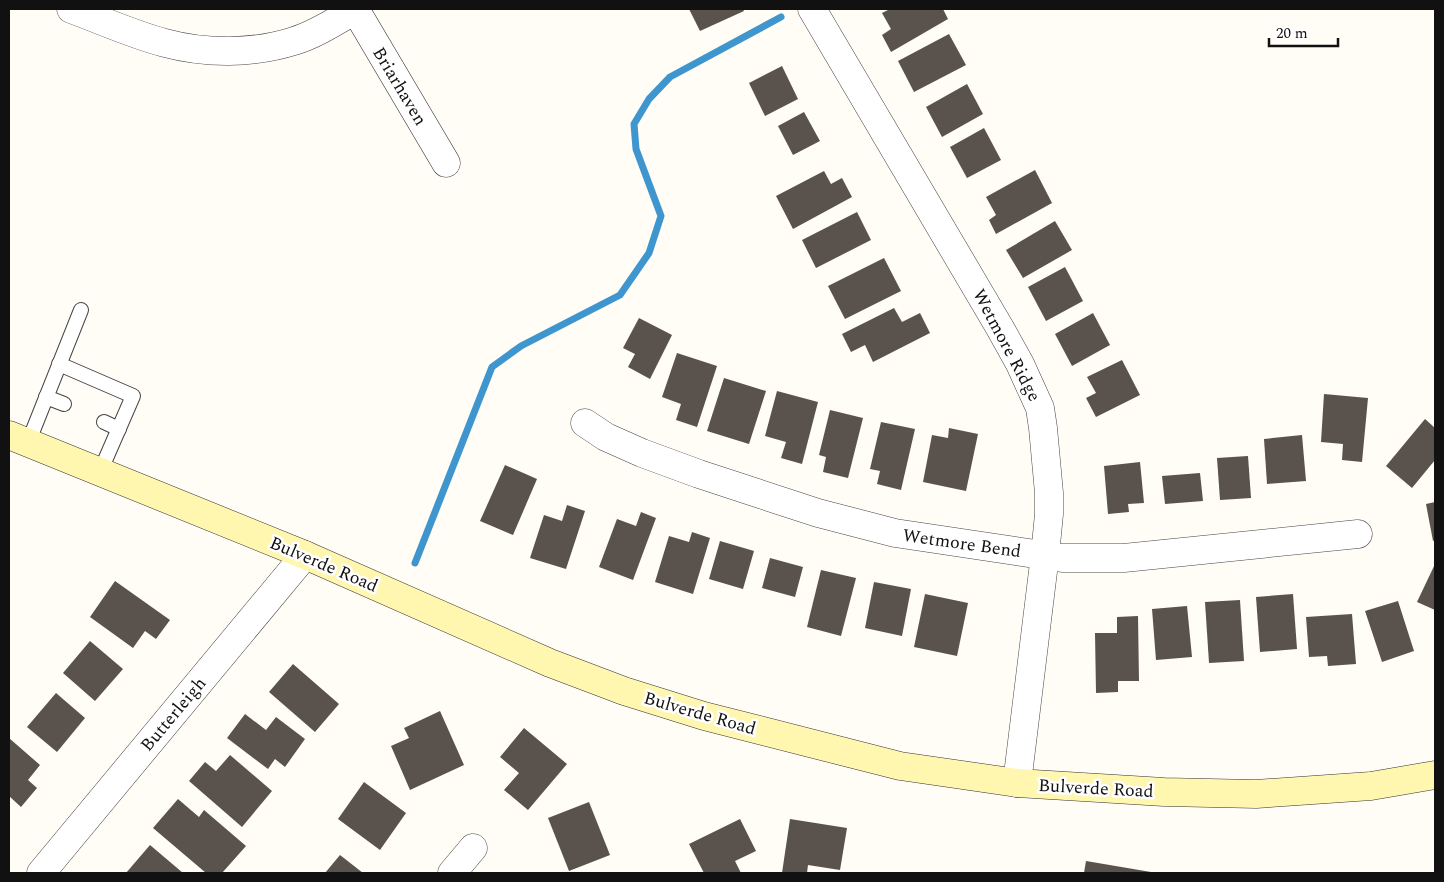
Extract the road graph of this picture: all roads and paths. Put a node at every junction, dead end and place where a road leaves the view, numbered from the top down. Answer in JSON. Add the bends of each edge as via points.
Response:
{"nodes":[{"id":1,"x":71,"y":9,"type":"edge"},
{"id":2,"x":355,"y":9,"type":"edge"},
{"id":3,"x":812,"y":9,"type":"edge"},
{"id":4,"x":446,"y":163,"type":"dead end"},
{"id":5,"x":81,"y":310,"type":"dead end"},
{"id":6,"x":59,"y":364,"type":"junction"},
{"id":7,"x":46,"y":396,"type":"junction"},
{"id":8,"x":64,"y":404,"type":"dead end"},
{"id":9,"x":104,"y":422,"type":"dead end"},
{"id":10,"x":585,"y":423,"type":"dead end"},
{"id":11,"x":119,"y":429,"type":"junction"},
{"id":12,"x":18,"y":439,"type":"edge"},
{"id":13,"x":100,"y":472,"type":"junction"},
{"id":14,"x":1358,"y":534,"type":"dead end"},
{"id":15,"x":305,"y":555,"type":"junction"},
{"id":16,"x":1045,"y":555,"type":"junction"},
{"id":17,"x":1435,"y":775,"type":"edge"},
{"id":18,"x":1017,"y":784,"type":"junction"},
{"id":19,"x":473,"y":848,"type":"dead end"},
{"id":20,"x":41,"y":873,"type":"edge"},
{"id":21,"x":452,"y":873,"type":"edge"}],
"edges":[{"from":1,"to":2,"type":"street","via":[[163,43],[230,51],[295,41]]},
{"from":2,"to":4,"type":"street","name":"Briarhaven"},
{"from":3,"to":16,"type":"street","name":"Wetmore Ridge","via":[[1000,328],[1040,408],[1049,493]]},
{"from":5,"to":6,"type":"lane"},
{"from":6,"to":7,"type":"lane"},
{"from":6,"to":11,"type":"lane","via":[[133,396]]},
{"from":7,"to":8,"type":"lane"},
{"from":7,"to":12,"type":"lane"},
{"from":9,"to":11,"type":"lane"},
{"from":10,"to":16,"type":"street","name":"Wetmore Bend","via":[[642,453],[818,513],[895,533]]},
{"from":11,"to":13,"type":"lane"},
{"from":12,"to":13,"type":"main road","name":"Bulverde Road"},
{"from":13,"to":15,"type":"main road","name":"Bulverde Road"},
{"from":14,"to":16,"type":"street","name":"Wetmore Bend","via":[[1124,558]]},
{"from":15,"to":18,"type":"main road","name":"Bulverde Road","via":[[550,663],[624,691],[704,716],[900,766]]},
{"from":15,"to":20,"type":"street","name":"Butterleigh"},
{"from":16,"to":18,"type":"street","name":"Wetmore Ridge"},
{"from":17,"to":18,"type":"main road","name":"Bulverde Road","via":[[1371,786],[1256,794]]},
{"from":19,"to":21,"type":"street"}]}
